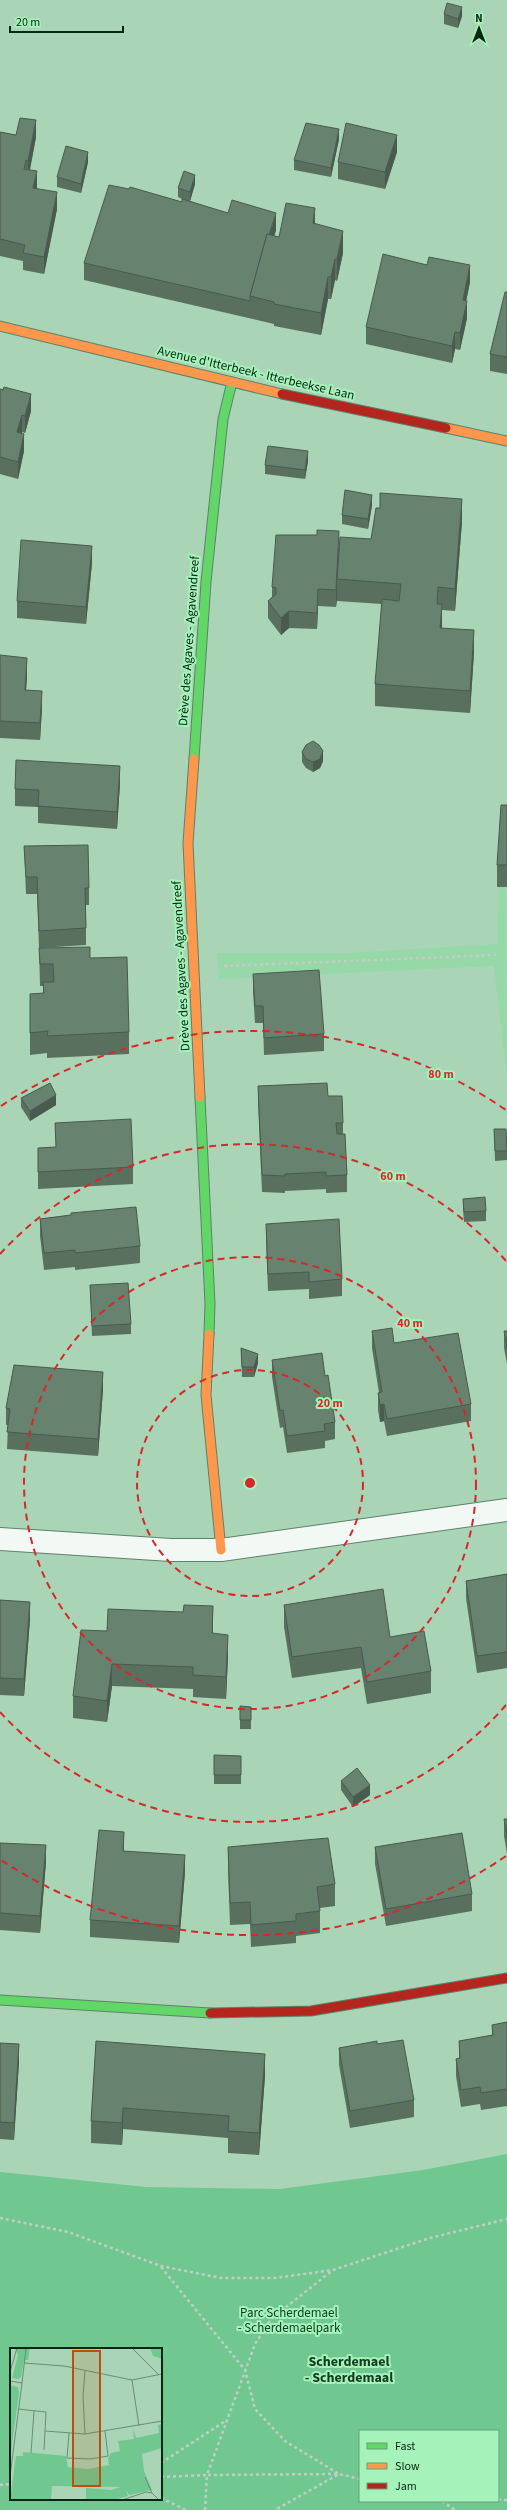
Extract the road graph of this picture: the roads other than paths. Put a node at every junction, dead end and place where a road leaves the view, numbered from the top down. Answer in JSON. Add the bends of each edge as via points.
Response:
{"nodes":[{"id":1,"x":0,"y":326,"type":"edge"},
{"id":2,"x":232,"y":382,"type":"junction"},
{"id":3,"x":507,"y":441,"type":"edge"},
{"id":4,"x":507,"y":1510,"type":"edge"},
{"id":5,"x":0,"y":1539,"type":"edge"},
{"id":6,"x":221,"y":1550,"type":"junction"},
{"id":7,"x":507,"y":1978,"type":"edge"},
{"id":8,"x":0,"y":2000,"type":"edge"}],
"edges":[{"from":1,"to":2,"type":"street","name":"Avenue d'Itterbeek - Itterbeekse Laan"},
{"from":2,"to":3,"type":"street","name":"Avenue d'Itterbeek - Itterbeekse Laan"},
{"from":2,"to":6,"type":"street","name":"Drève des Agaves - Agavendreef","via":[[224,419],[206,582],[188,843],[210,1304],[206,1396]]},
{"from":4,"to":6,"type":"street"},
{"from":5,"to":6,"type":"street","via":[[171,1550]]},
{"from":7,"to":8,"type":"street","via":[[311,2010],[204,2013]]}]}
